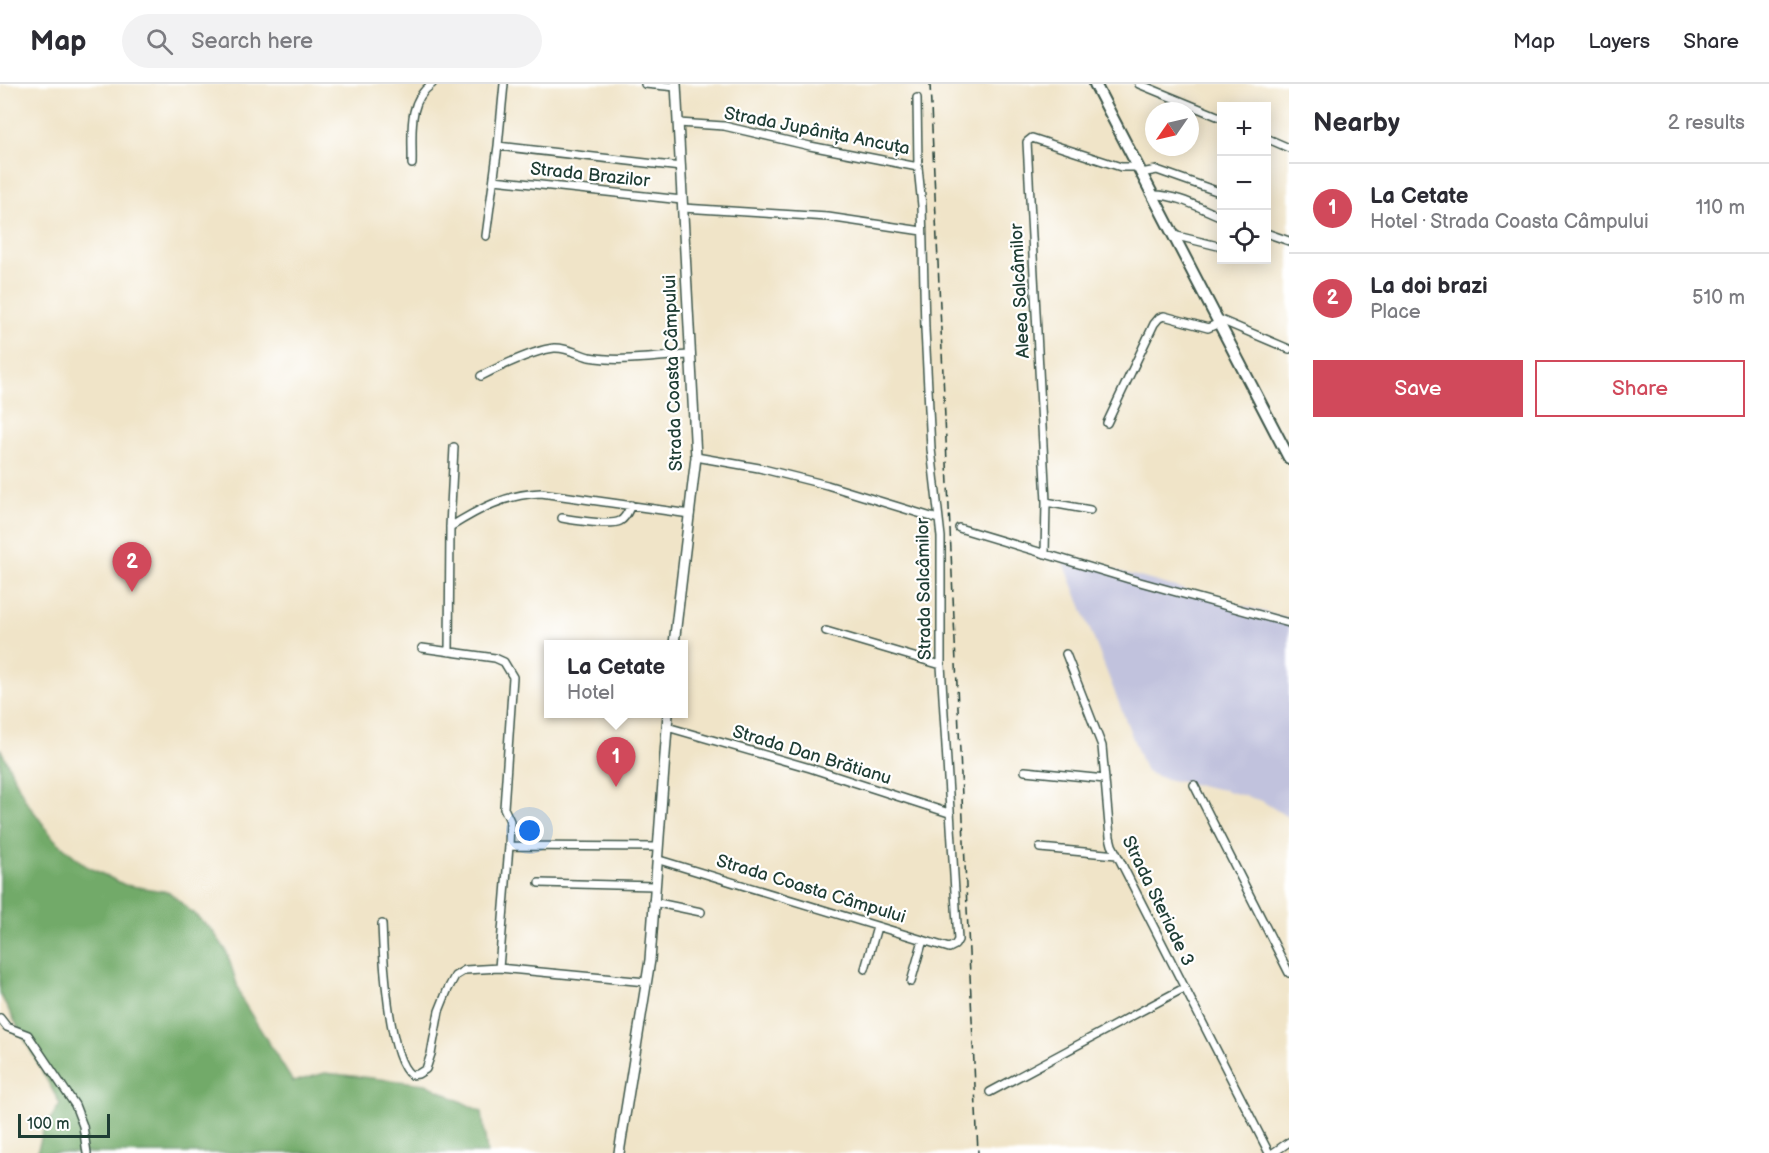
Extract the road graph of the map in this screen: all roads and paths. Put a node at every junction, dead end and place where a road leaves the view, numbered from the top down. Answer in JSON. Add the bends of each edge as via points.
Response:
{"nodes":[{"id":1,"x":432,"y":84,"type":"edge"},
{"id":2,"x":504,"y":84,"type":"edge"},
{"id":3,"x":645,"y":84,"type":"edge"},
{"id":4,"x":1095,"y":84,"type":"edge"},
{"id":5,"x":1139,"y":84,"type":"edge"},
{"id":6,"x":676,"y":86,"type":"edge"},
{"id":7,"x":917,"y":98,"type":"dead end"},
{"id":8,"x":1217,"y":116,"type":"edge"},
{"id":9,"x":678,"y":123,"type":"junction"},
{"id":10,"x":1271,"y":140,"type":"edge"},
{"id":11,"x":498,"y":146,"type":"junction"},
{"id":12,"x":1289,"y":148,"type":"edge"},
{"id":13,"x":412,"y":164,"type":"dead end"},
{"id":14,"x":681,"y":167,"type":"junction"},
{"id":15,"x":918,"y":167,"type":"junction"},
{"id":16,"x":1139,"y":170,"type":"junction"},
{"id":17,"x":494,"y":180,"type":"junction"},
{"id":18,"x":1217,"y":192,"type":"edge"},
{"id":19,"x":1152,"y":195,"type":"junction"},
{"id":20,"x":682,"y":204,"type":"junction"},
{"id":21,"x":1217,"y":215,"type":"edge"},
{"id":22,"x":921,"y":231,"type":"junction"},
{"id":23,"x":1271,"y":235,"type":"edge"},
{"id":24,"x":486,"y":236,"type":"dead end"},
{"id":25,"x":1173,"y":236,"type":"junction"},
{"id":26,"x":1289,"y":241,"type":"edge"},
{"id":27,"x":1217,"y":247,"type":"edge"},
{"id":28,"x":1217,"y":321,"type":"junction"},
{"id":29,"x":1289,"y":349,"type":"edge"},
{"id":30,"x":691,"y":355,"type":"junction"},
{"id":31,"x":481,"y":376,"type":"dead end"},
{"id":32,"x":1107,"y":423,"type":"dead end"},
{"id":33,"x":454,"y":447,"type":"dead end"},
{"id":34,"x":696,"y":457,"type":"junction"},
{"id":35,"x":1289,"y":458,"type":"edge"},
{"id":36,"x":1046,"y":502,"type":"junction"},
{"id":37,"x":631,"y":505,"type":"junction"},
{"id":38,"x":1090,"y":510,"type":"dead end"},
{"id":39,"x":690,"y":514,"type":"junction"},
{"id":40,"x":562,"y":518,"type":"dead end"},
{"id":41,"x":938,"y":519,"type":"junction"},
{"id":42,"x":450,"y":527,"type":"junction"},
{"id":43,"x":959,"y":528,"type":"dead end"},
{"id":44,"x":1045,"y":554,"type":"junction"},
{"id":45,"x":1289,"y":623,"type":"edge"},
{"id":46,"x":826,"y":631,"type":"dead end"},
{"id":47,"x":675,"y":640,"type":"edge"},
{"id":48,"x":422,"y":648,"type":"dead end"},
{"id":49,"x":449,"y":652,"type":"junction"},
{"id":50,"x":1066,"y":654,"type":"dead end"},
{"id":51,"x":940,"y":665,"type":"junction"},
{"id":52,"x":667,"y":718,"type":"edge"},
{"id":53,"x":666,"y":727,"type":"junction"},
{"id":54,"x":1026,"y":771,"type":"dead end"},
{"id":55,"x":1105,"y":779,"type":"junction"},
{"id":56,"x":1194,"y":785,"type":"dead end"},
{"id":57,"x":949,"y":813,"type":"junction"},
{"id":58,"x":509,"y":846,"type":"junction"},
{"id":59,"x":657,"y":847,"type":"junction"},
{"id":60,"x":1040,"y":848,"type":"dead end"},
{"id":61,"x":1116,"y":855,"type":"junction"},
{"id":62,"x":656,"y":859,"type":"junction"},
{"id":63,"x":538,"y":883,"type":"dead end"},
{"id":64,"x":654,"y":886,"type":"junction"},
{"id":65,"x":653,"y":902,"type":"junction"},
{"id":66,"x":701,"y":912,"type":"dead end"},
{"id":67,"x":382,"y":924,"type":"dead end"},
{"id":68,"x":877,"y":927,"type":"junction"},
{"id":69,"x":923,"y":940,"type":"junction"},
{"id":70,"x":955,"y":945,"type":"joint"},
{"id":71,"x":499,"y":968,"type":"junction"},
{"id":72,"x":865,"y":969,"type":"dead end"},
{"id":73,"x":1289,"y":973,"type":"edge"},
{"id":74,"x":646,"y":982,"type":"junction"},
{"id":75,"x":912,"y":982,"type":"dead end"},
{"id":76,"x":1184,"y":988,"type":"junction"},
{"id":77,"x":0,"y":1018,"type":"edge"},
{"id":78,"x":990,"y":1092,"type":"dead end"},
{"id":79,"x":1289,"y":1142,"type":"edge"},
{"id":80,"x":87,"y":1153,"type":"edge"},
{"id":81,"x":619,"y":1153,"type":"edge"},
{"id":82,"x":1271,"y":1153,"type":"edge"}],
"edges":[{"from":1,"to":13,"type":"street","via":[[414,104]]},
{"from":2,"to":11,"type":"street"},
{"from":3,"to":6,"type":"street"},
{"from":4,"to":16,"type":"main road"},
{"from":5,"to":8,"type":"street"},
{"from":6,"to":9,"type":"street","name":"Strada Coasta Câmpului"},
{"from":7,"to":15,"type":"street","name":"Strada Jupânița Ancuța"},
{"from":9,"to":14,"type":"street","name":"Strada Coasta Câmpului"},
{"from":9,"to":15,"type":"street","name":"Strada Jupânița Ancuța","via":[[724,126]]},
{"from":10,"to":12,"type":"street"},
{"from":11,"to":14,"type":"street"},
{"from":11,"to":17,"type":"street"},
{"from":14,"to":20,"type":"street","name":"Strada Coasta Câmpului"},
{"from":15,"to":22,"type":"street","name":"Strada Salcâmilor"},
{"from":16,"to":18,"type":"street","via":[[1157,170]]},
{"from":16,"to":19,"type":"main road"},
{"from":16,"to":36,"type":"street","name":"Aleea Salcâmilor","via":[[1032,138],[1027,142]]},
{"from":17,"to":20,"type":"street","name":"Strada Brazilor"},
{"from":17,"to":24,"type":"street"},
{"from":19,"to":21,"type":"street","via":[[1175,198]]},
{"from":19,"to":25,"type":"main road"},
{"from":20,"to":22,"type":"street","via":[[828,217]]},
{"from":20,"to":30,"type":"street","name":"Strada Coasta Câmpului"},
{"from":22,"to":41,"type":"street","name":"Strada Salcâmilor"},
{"from":23,"to":26,"type":"street"},
{"from":25,"to":27,"type":"street"},
{"from":25,"to":28,"type":"main road"},
{"from":28,"to":29,"type":"street"},
{"from":28,"to":32,"type":"street","via":[[1208,328],[1159,318]]},
{"from":28,"to":35,"type":"main road"},
{"from":30,"to":31,"type":"street","via":[[619,359],[547,349]]},
{"from":30,"to":34,"type":"street","name":"Strada Coasta Câmpului"},
{"from":33,"to":42,"type":"street"},
{"from":34,"to":39,"type":"street","name":"Strada Coasta Câmpului"},
{"from":34,"to":41,"type":"street","via":[[804,479]]},
{"from":36,"to":38,"type":"street"},
{"from":36,"to":44,"type":"street","name":"Aleea Salcâmilor"},
{"from":37,"to":39,"type":"street"},
{"from":37,"to":40,"type":"street","via":[[618,522]]},
{"from":37,"to":42,"type":"street","via":[[525,493],[481,508]]},
{"from":39,"to":47,"type":"street","name":"Strada Coasta Câmpului"},
{"from":41,"to":51,"type":"street","name":"Strada Salcâmilor"},
{"from":42,"to":49,"type":"street"},
{"from":43,"to":44,"type":"street"},
{"from":44,"to":45,"type":"street"},
{"from":46,"to":51,"type":"street"},
{"from":48,"to":49,"type":"street"},
{"from":49,"to":58,"type":"street","via":[[495,658],[504,662],[513,677],[504,808],[510,821]]},
{"from":50,"to":55,"type":"street","name":"Strada Steriade 3","via":[[1102,746]]},
{"from":51,"to":57,"type":"street","name":"Strada Salcâmilor"},
{"from":52,"to":53,"type":"street"},
{"from":53,"to":57,"type":"street","name":"Strada Dan Brătianu"},
{"from":53,"to":59,"type":"street"},
{"from":54,"to":55,"type":"street"},
{"from":55,"to":61,"type":"street","name":"Strada Steriade 3","via":[[1110,837]]},
{"from":56,"to":73,"type":"street"},
{"from":57,"to":70,"type":"street","name":"Strada Salcâmilor","via":[[958,927]]},
{"from":58,"to":59,"type":"street"},
{"from":58,"to":71,"type":"street"},
{"from":59,"to":62,"type":"street"},
{"from":60,"to":61,"type":"street"},
{"from":61,"to":76,"type":"street","name":"Strada Steriade 3"},
{"from":62,"to":64,"type":"street"},
{"from":62,"to":68,"type":"street","name":"Strada Coasta Câmpului"},
{"from":63,"to":64,"type":"street"},
{"from":64,"to":65,"type":"street"},
{"from":65,"to":66,"type":"street"},
{"from":65,"to":74,"type":"street"},
{"from":67,"to":71,"type":"street","via":[[389,1009],[402,1062],[411,1075],[426,1069],[439,1011],[455,976],[465,970]]},
{"from":68,"to":69,"type":"street","name":"Strada Coasta Câmpului"},
{"from":68,"to":72,"type":"street"},
{"from":69,"to":70,"type":"street","name":"Strada Coasta Câmpului","via":[[949,948]]},
{"from":69,"to":75,"type":"street"},
{"from":71,"to":74,"type":"street"},
{"from":74,"to":81,"type":"street"},
{"from":76,"to":78,"type":"street","name":"Strada Steriade 3"},
{"from":76,"to":82,"type":"street","name":"Strada Steriade 3"},
{"from":77,"to":80,"type":"street","via":[[7,1027],[28,1035],[75,1104]]},
{"from":79,"to":82,"type":"street"}]}
